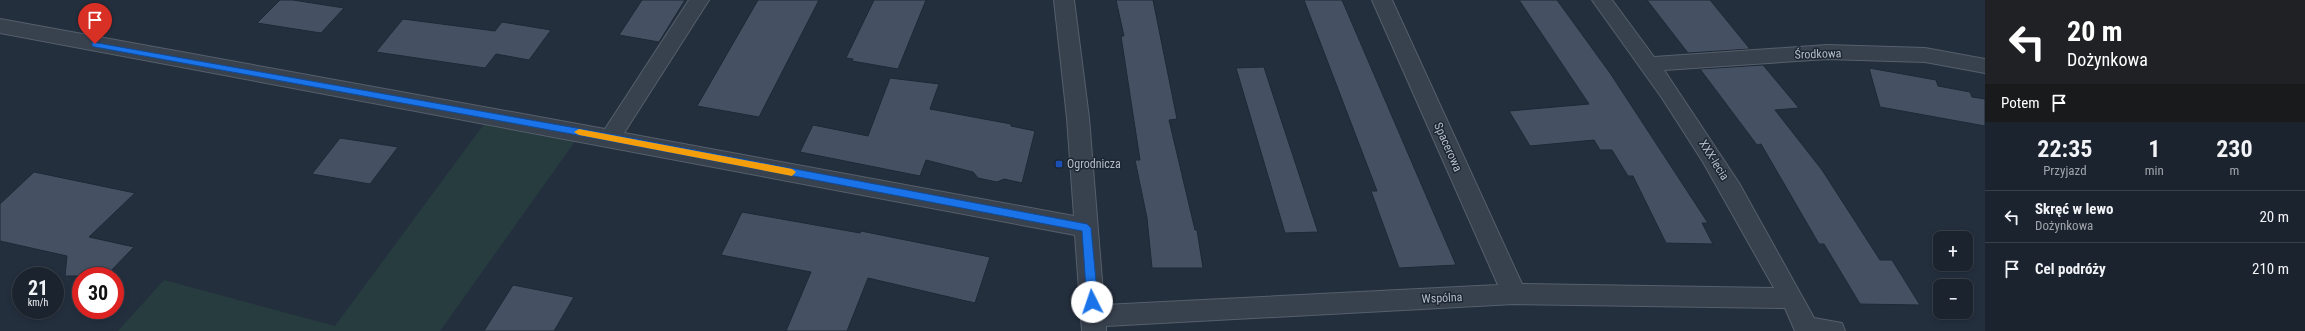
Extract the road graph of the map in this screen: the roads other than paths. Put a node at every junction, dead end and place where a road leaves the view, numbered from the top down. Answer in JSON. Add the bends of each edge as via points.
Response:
{"nodes":[{"id":1,"x":699,"y":0,"type":"edge"},
{"id":2,"x":1064,"y":0,"type":"edge"},
{"id":3,"x":1382,"y":0,"type":"edge"},
{"id":4,"x":1602,"y":0,"type":"edge"},
{"id":5,"x":0,"y":26,"type":"edge"},
{"id":6,"x":1650,"y":64,"type":"junction"},
{"id":7,"x":1985,"y":66,"type":"edge"},
{"id":8,"x":610,"y":138,"type":"junction"},
{"id":9,"x":1087,"y":228,"type":"junction"},
{"id":10,"x":1514,"y":294,"type":"junction"},
{"id":11,"x":1791,"y":298,"type":"junction"},
{"id":12,"x":1094,"y":324,"type":"edge"},
{"id":13,"x":1807,"y":329,"type":"edge"},
{"id":14,"x":1833,"y":331,"type":"edge"}],
"edges":[{"from":1,"to":8,"type":"street"},
{"from":2,"to":9,"type":"street"},
{"from":3,"to":10,"type":"street","name":"Spacerowa"},
{"from":4,"to":6,"type":"street","name":"XXX-lecia"},
{"from":5,"to":8,"type":"street"},
{"from":6,"to":7,"type":"street","name":"Środkowa","via":[[1827,52],[1925,56]]},
{"from":6,"to":11,"type":"street","name":"XXX-lecia","via":[[1685,114],[1747,214]]},
{"from":8,"to":9,"type":"street"},
{"from":9,"to":12,"type":"street"},
{"from":10,"to":11,"type":"street","name":"Wspólna"},
{"from":10,"to":12,"type":"street","name":"Wspólna"},
{"from":11,"to":13,"type":"street","name":"XXX-lecia"},
{"from":13,"to":14,"type":"street"}]}
